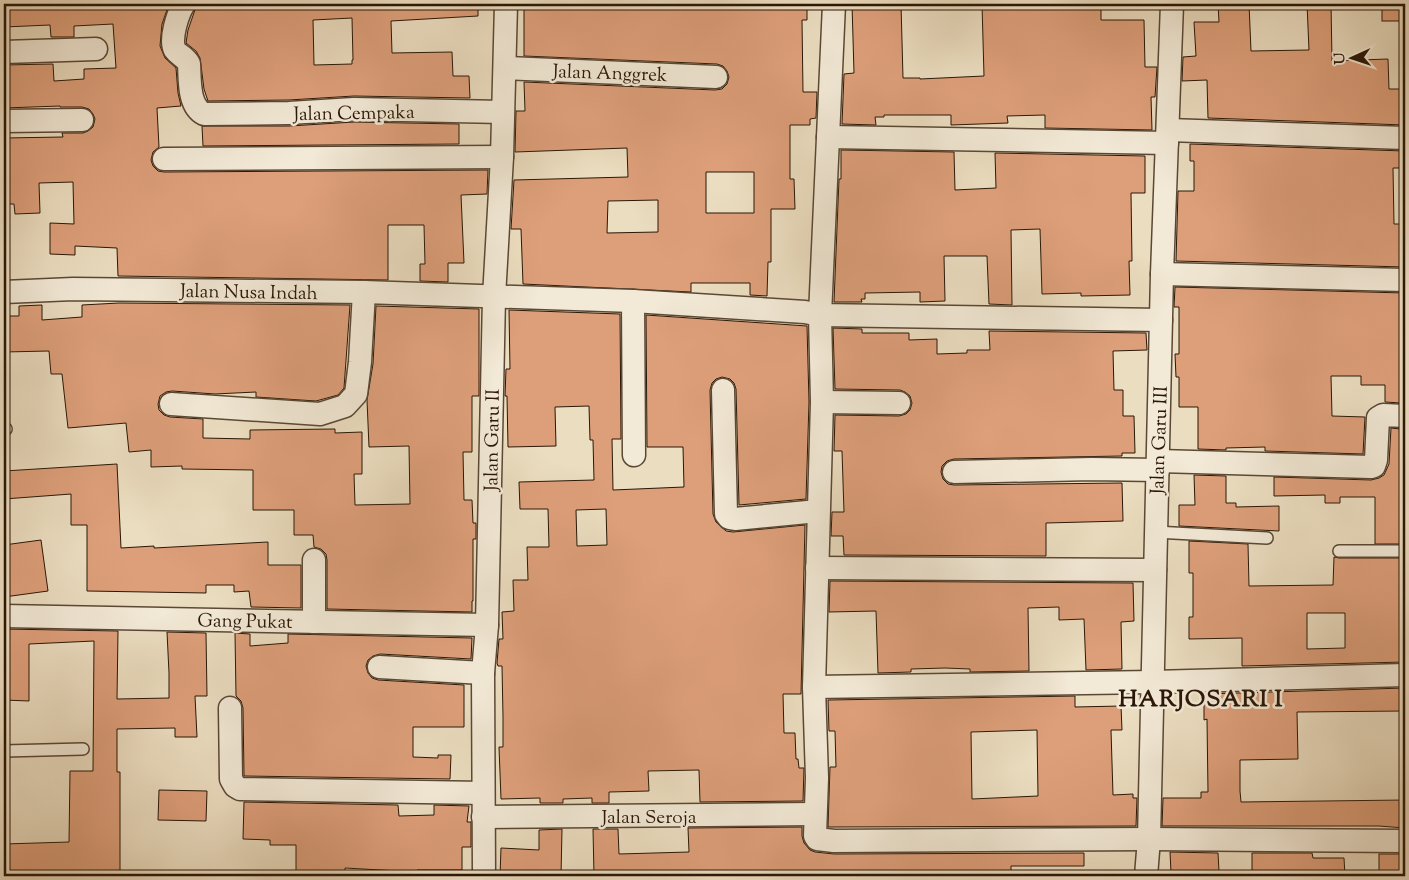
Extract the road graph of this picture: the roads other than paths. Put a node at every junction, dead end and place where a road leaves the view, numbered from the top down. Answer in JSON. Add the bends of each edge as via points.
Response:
{"nodes":[{"id":1,"x":184,"y":4,"type":"edge"},
{"id":2,"x":506,"y":4,"type":"edge"},
{"id":3,"x":834,"y":4,"type":"edge"},
{"id":4,"x":1172,"y":4,"type":"edge"},
{"id":5,"x":96,"y":49,"type":"dead end"},
{"id":6,"x":4,"y":52,"type":"edge"},
{"id":7,"x":505,"y":68,"type":"junction"},
{"id":8,"x":716,"y":77,"type":"dead end"},
{"id":9,"x":503,"y":112,"type":"junction"},
{"id":10,"x":82,"y":120,"type":"dead end"},
{"id":11,"x":4,"y":121,"type":"edge"},
{"id":12,"x":1167,"y":136,"type":"junction"},
{"id":13,"x":828,"y":137,"type":"junction"},
{"id":14,"x":1405,"y":138,"type":"edge"},
{"id":15,"x":502,"y":157,"type":"junction"},
{"id":16,"x":164,"y":159,"type":"dead end"},
{"id":17,"x":1162,"y":274,"type":"junction"},
{"id":18,"x":1405,"y":280,"type":"edge"},
{"id":19,"x":4,"y":292,"type":"edge"},
{"id":20,"x":364,"y":292,"type":"junction"},
{"id":21,"x":494,"y":297,"type":"junction"},
{"id":22,"x":633,"y":301,"type":"junction"},
{"id":23,"x":820,"y":315,"type":"junction"},
{"id":24,"x":1161,"y":320,"type":"junction"},
{"id":25,"x":724,"y":390,"type":"dead end"},
{"id":26,"x":822,"y":402,"type":"junction"},
{"id":27,"x":899,"y":403,"type":"dead end"},
{"id":28,"x":171,"y":404,"type":"dead end"},
{"id":29,"x":1405,"y":416,"type":"edge"},
{"id":30,"x":634,"y":455,"type":"dead end"},
{"id":31,"x":1158,"y":466,"type":"junction"},
{"id":32,"x":954,"y":472,"type":"dead end"},
{"id":33,"x":818,"y":511,"type":"junction"},
{"id":34,"x":1155,"y":532,"type":"junction"},
{"id":35,"x":1267,"y":538,"type":"dead end"},
{"id":36,"x":1339,"y":551,"type":"dead end"},
{"id":37,"x":1405,"y":551,"type":"edge"},
{"id":38,"x":314,"y":560,"type":"dead end"},
{"id":39,"x":817,"y":568,"type":"junction"},
{"id":40,"x":1155,"y":570,"type":"junction"},
{"id":41,"x":4,"y":616,"type":"edge"},
{"id":42,"x":314,"y":622,"type":"junction"},
{"id":43,"x":487,"y":625,"type":"junction"},
{"id":44,"x":379,"y":667,"type":"dead end"},
{"id":45,"x":483,"y":673,"type":"junction"},
{"id":46,"x":1405,"y":675,"type":"edge"},
{"id":47,"x":1153,"y":682,"type":"junction"},
{"id":48,"x":814,"y":687,"type":"junction"},
{"id":49,"x":230,"y":708,"type":"dead end"},
{"id":50,"x":83,"y":749,"type":"dead end"},
{"id":51,"x":4,"y":750,"type":"edge"},
{"id":52,"x":483,"y":793,"type":"junction"},
{"id":53,"x":815,"y":814,"type":"junction"},
{"id":54,"x":483,"y":817,"type":"junction"},
{"id":55,"x":1149,"y":839,"type":"junction"},
{"id":56,"x":1405,"y":842,"type":"edge"},
{"id":57,"x":484,"y":876,"type":"edge"},
{"id":58,"x":1146,"y":876,"type":"edge"}],
"edges":[{"from":1,"to":9,"type":"street","name":"Jalan Cempaka","via":[[173,45],[186,58],[194,104],[204,114],[354,109]]},
{"from":2,"to":7,"type":"street","name":"Jalan Garu II"},
{"from":3,"to":13,"type":"street"},
{"from":4,"to":12,"type":"street","name":"Jalan Garu III"},
{"from":5,"to":6,"type":"street"},
{"from":7,"to":8,"type":"street","name":"Jalan Anggrek"},
{"from":7,"to":9,"type":"street","name":"Jalan Garu II"},
{"from":9,"to":15,"type":"street","name":"Jalan Garu II"},
{"from":10,"to":11,"type":"street"},
{"from":12,"to":13,"type":"street"},
{"from":12,"to":14,"type":"street"},
{"from":12,"to":17,"type":"street","name":"Jalan Garu III"},
{"from":13,"to":23,"type":"street"},
{"from":15,"to":16,"type":"street"},
{"from":15,"to":21,"type":"street","name":"Jalan Garu II"},
{"from":17,"to":18,"type":"street"},
{"from":17,"to":24,"type":"street","name":"Jalan Garu III"},
{"from":19,"to":20,"type":"street","name":"Jalan Nusa Indah","via":[[74,289]]},
{"from":20,"to":21,"type":"street","name":"Jalan Nusa Indah"},
{"from":20,"to":28,"type":"street","via":[[356,394],[345,406],[320,414]]},
{"from":21,"to":22,"type":"street","name":"Jalan Nusa Indah"},
{"from":21,"to":43,"type":"street","name":"Jalan Garu II"},
{"from":22,"to":23,"type":"street","name":"Jalan Nusa Indah"},
{"from":22,"to":30,"type":"street"},
{"from":23,"to":24,"type":"street","name":"Jalan Nusa Indah"},
{"from":23,"to":26,"type":"street"},
{"from":24,"to":31,"type":"street","name":"Jalan Garu III"},
{"from":25,"to":33,"type":"street","via":[[726,514],[729,518]]},
{"from":26,"to":27,"type":"street"},
{"from":26,"to":33,"type":"street"},
{"from":29,"to":31,"type":"street","via":[[1378,418],[1374,466]]},
{"from":31,"to":32,"type":"street"},
{"from":31,"to":34,"type":"street","name":"Jalan Garu III"},
{"from":33,"to":39,"type":"street"},
{"from":34,"to":35,"type":"lane"},
{"from":34,"to":40,"type":"street","name":"Jalan Garu III"},
{"from":36,"to":37,"type":"lane"},
{"from":38,"to":42,"type":"street"},
{"from":39,"to":40,"type":"street"},
{"from":39,"to":48,"type":"street"},
{"from":40,"to":47,"type":"street","name":"Jalan Garu III"},
{"from":41,"to":42,"type":"street","name":"Gang Pukat"},
{"from":42,"to":43,"type":"street","name":"Gang Pukat"},
{"from":43,"to":45,"type":"street","name":"Jalan Garu II"},
{"from":44,"to":45,"type":"street"},
{"from":45,"to":52,"type":"street","name":"Jalan Garu II"},
{"from":46,"to":47,"type":"street"},
{"from":47,"to":48,"type":"street"},
{"from":47,"to":55,"type":"street","name":"Jalan Garu III"},
{"from":48,"to":53,"type":"street"},
{"from":49,"to":52,"type":"street","via":[[231,779],[240,788]]},
{"from":50,"to":51,"type":"lane"},
{"from":52,"to":54,"type":"street","name":"Jalan Garu II"},
{"from":53,"to":54,"type":"street","name":"Jalan Seroja"},
{"from":53,"to":55,"type":"street","via":[[816,836],[821,841]]},
{"from":54,"to":57,"type":"street","name":"Jalan Garu II"},
{"from":55,"to":56,"type":"street"},
{"from":55,"to":58,"type":"street","name":"Jalan Garu III"}]}
